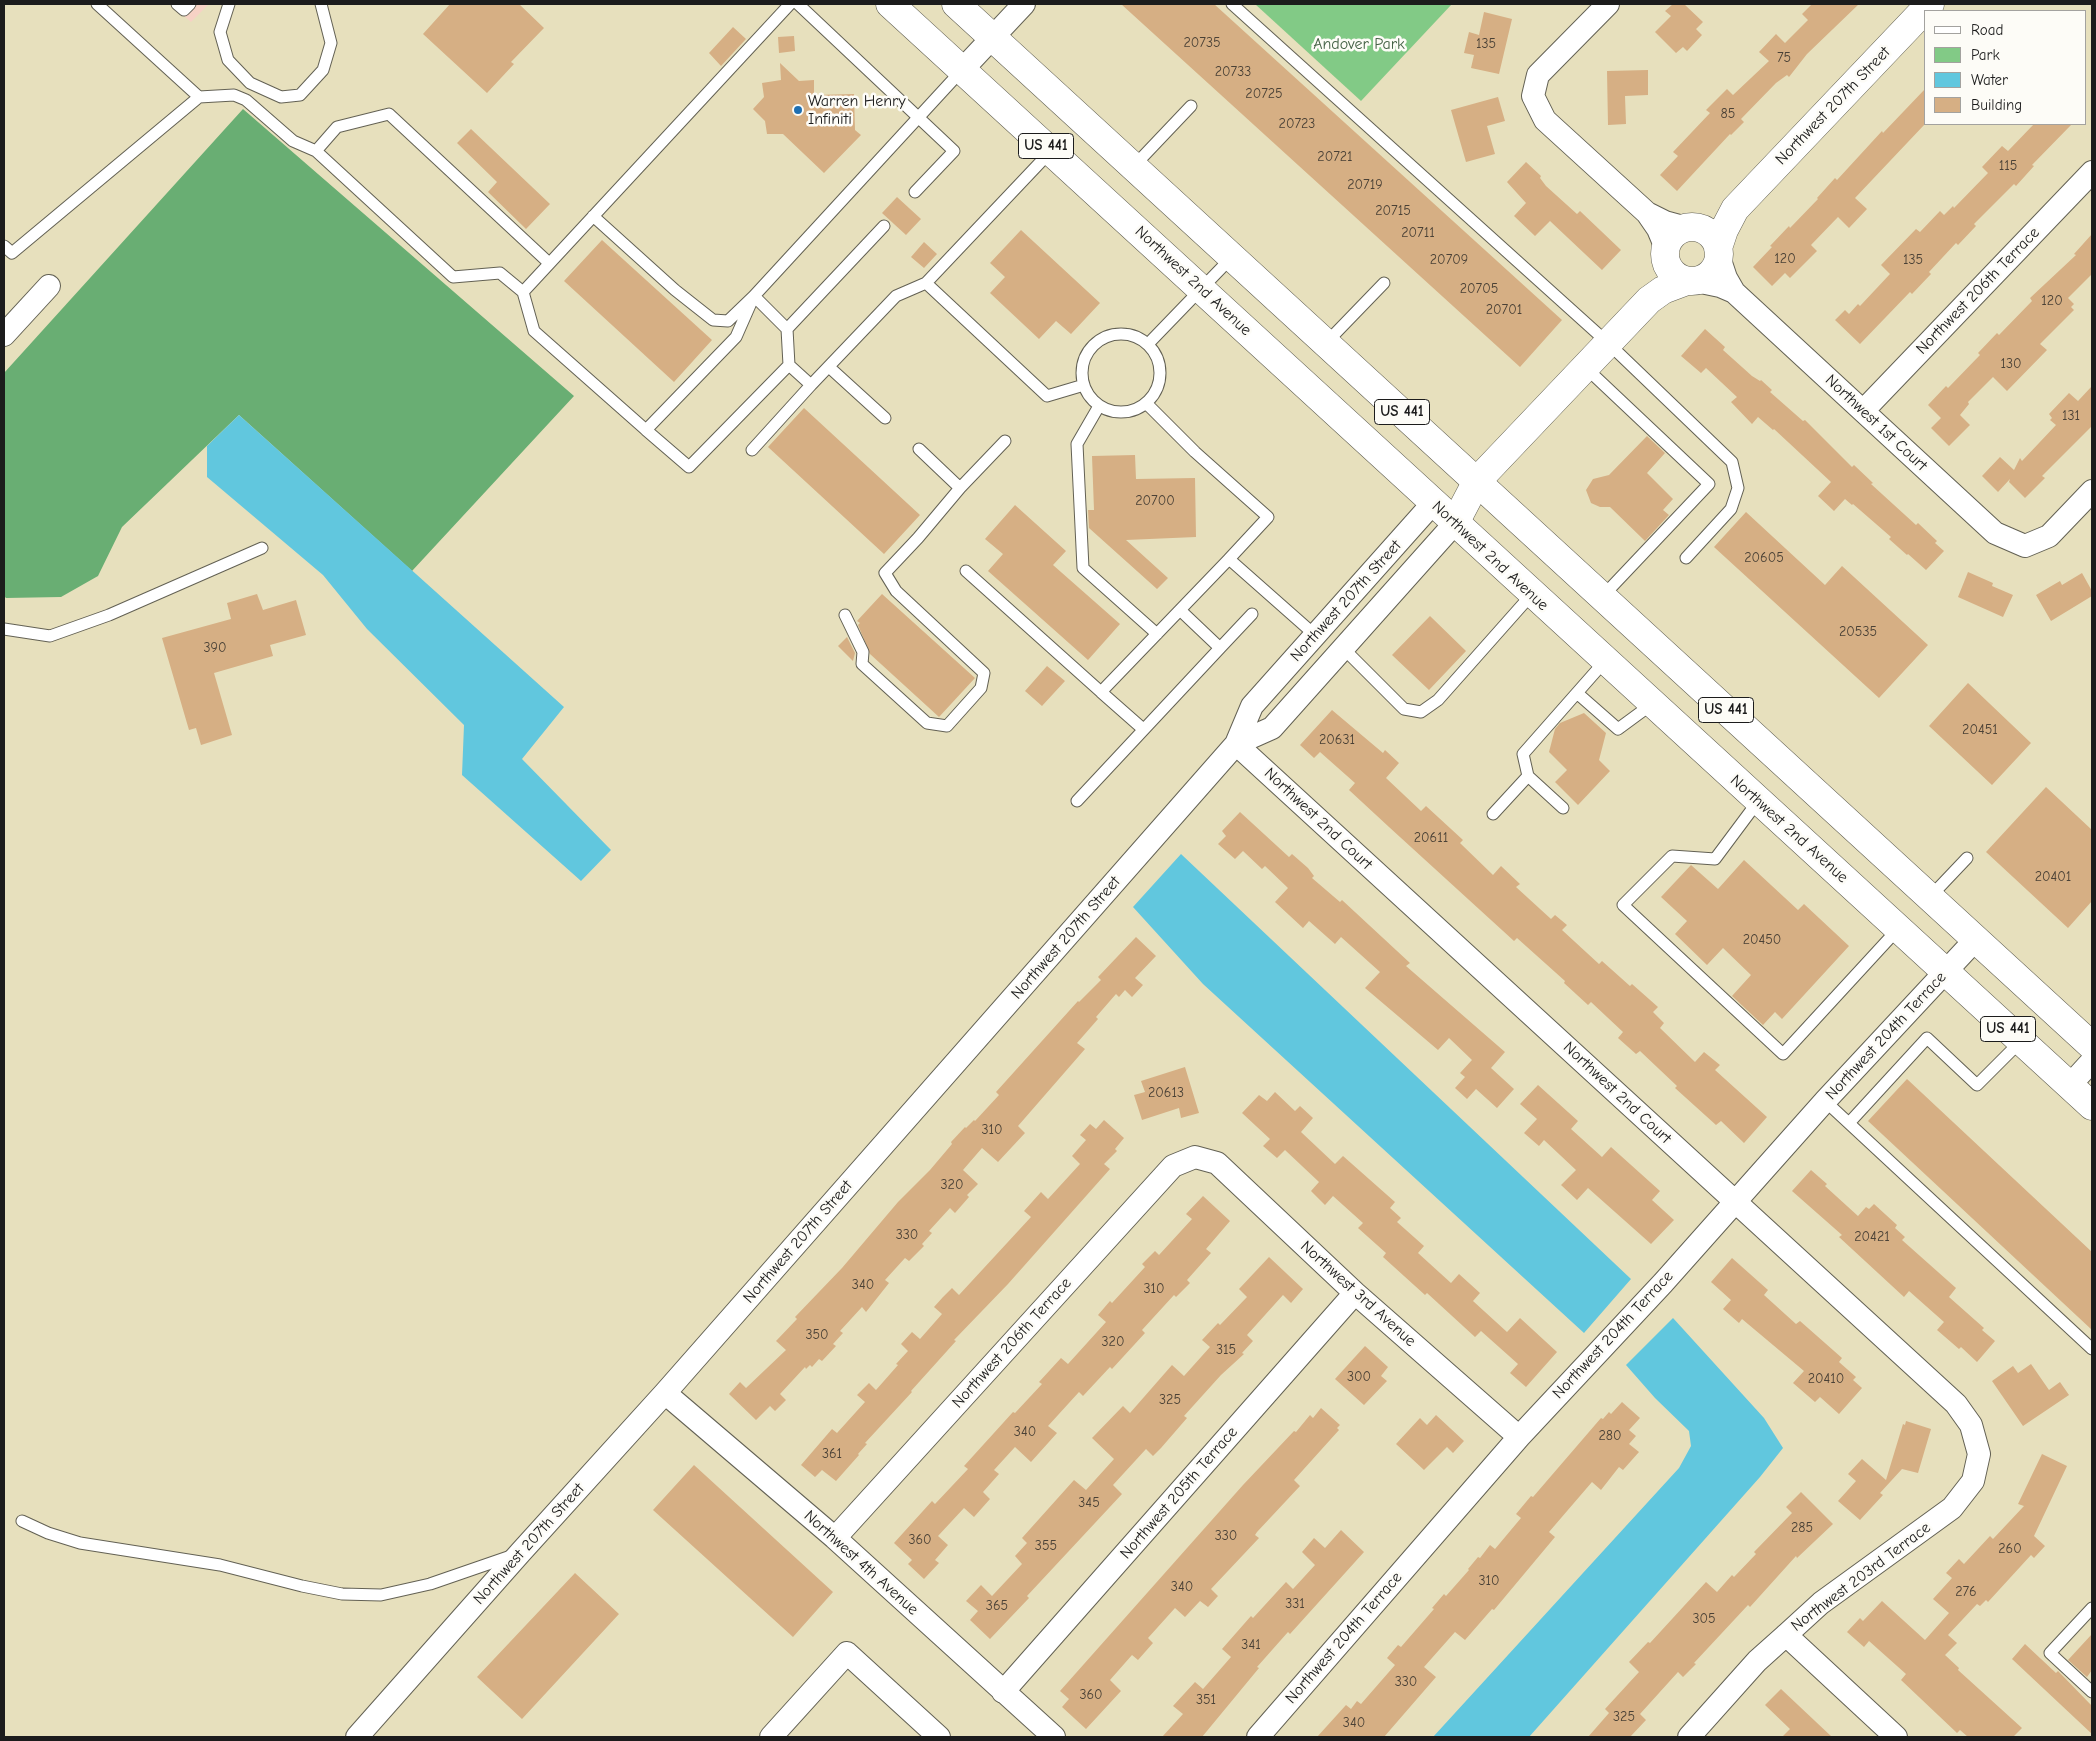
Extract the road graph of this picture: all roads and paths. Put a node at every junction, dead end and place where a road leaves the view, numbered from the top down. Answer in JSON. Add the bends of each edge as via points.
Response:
{"nodes":[{"id":1,"x":97,"y":4,"type":"edge"},
{"id":2,"x":177,"y":4,"type":"edge"},
{"id":3,"x":190,"y":4,"type":"edge"},
{"id":4,"x":229,"y":4,"type":"edge"},
{"id":5,"x":321,"y":4,"type":"edge"},
{"id":6,"x":790,"y":4,"type":"edge"},
{"id":7,"x":798,"y":4,"type":"edge"},
{"id":8,"x":890,"y":4,"type":"edge"},
{"id":9,"x":956,"y":4,"type":"edge"},
{"id":10,"x":1024,"y":4,"type":"edge"},
{"id":11,"x":1232,"y":4,"type":"edge"},
{"id":12,"x":1608,"y":4,"type":"edge"},
{"id":13,"x":1924,"y":10,"type":"edge"},
{"id":14,"x":992,"y":37,"type":"junction"},
{"id":15,"x":962,"y":70,"type":"junction"},
{"id":16,"x":199,"y":97,"type":"junction"},
{"id":17,"x":1191,"y":106,"type":"dead end"},
{"id":18,"x":919,"y":117,"type":"junction"},
{"id":19,"x":316,"y":151,"type":"junction"},
{"id":20,"x":1052,"y":151,"type":"junction"},
{"id":21,"x":1134,"y":166,"type":"junction"},
{"id":22,"x":2092,"y":172,"type":"edge"},
{"id":23,"x":915,"y":192,"type":"dead end"},
{"id":24,"x":1735,"y":209,"type":"junction"},
{"id":25,"x":1647,"y":213,"type":"junction"},
{"id":26,"x":592,"y":216,"type":"junction"},
{"id":27,"x":884,"y":226,"type":"dead end"},
{"id":28,"x":1691,"y":228,"type":"junction"},
{"id":29,"x":4,"y":246,"type":"edge"},
{"id":30,"x":1665,"y":252,"type":"junction"},
{"id":31,"x":1718,"y":252,"type":"junction"},
{"id":32,"x":1232,"y":257,"type":"junction"},
{"id":33,"x":549,"y":263,"type":"junction"},
{"id":34,"x":1691,"y":281,"type":"junction"},
{"id":35,"x":926,"y":283,"type":"junction"},
{"id":36,"x":1384,"y":283,"type":"dead end"},
{"id":37,"x":49,"y":286,"type":"dead end"},
{"id":38,"x":1202,"y":288,"type":"junction"},
{"id":39,"x":523,"y":292,"type":"junction"},
{"id":40,"x":1734,"y":292,"type":"junction"},
{"id":41,"x":754,"y":296,"type":"junction"},
{"id":42,"x":1649,"y":300,"type":"junction"},
{"id":43,"x":787,"y":329,"type":"junction"},
{"id":44,"x":4,"y":335,"type":"edge"},
{"id":45,"x":1326,"y":343,"type":"junction"},
{"id":46,"x":1608,"y":343,"type":"junction"},
{"id":47,"x":1148,"y":344,"type":"junction"},
{"id":48,"x":789,"y":365,"type":"junction"},
{"id":49,"x":829,"y":367,"type":"junction"},
{"id":50,"x":1585,"y":367,"type":"junction"},
{"id":51,"x":811,"y":385,"type":"junction"},
{"id":52,"x":1084,"y":385,"type":"junction"},
{"id":53,"x":1147,"y":404,"type":"junction"},
{"id":54,"x":1099,"y":406,"type":"junction"},
{"id":55,"x":1863,"y":411,"type":"junction"},
{"id":56,"x":885,"y":418,"type":"dead end"},
{"id":57,"x":646,"y":430,"type":"junction"},
{"id":58,"x":1004,"y":441,"type":"dead end"},
{"id":59,"x":919,"y":449,"type":"dead end"},
{"id":60,"x":752,"y":450,"type":"dead end"},
{"id":61,"x":1477,"y":481,"type":"junction"},
{"id":62,"x":960,"y":488,"type":"junction"},
{"id":63,"x":2092,"y":491,"type":"edge"},
{"id":64,"x":1433,"y":503,"type":"junction"},
{"id":65,"x":1455,"y":523,"type":"junction"},
{"id":66,"x":262,"y":548,"type":"dead end"},
{"id":67,"x":1686,"y":558,"type":"dead end"},
{"id":68,"x":1229,"y":559,"type":"junction"},
{"id":69,"x":966,"y":571,"type":"dead end"},
{"id":70,"x":1532,"y":594,"type":"junction"},
{"id":71,"x":1602,"y":597,"type":"junction"},
{"id":72,"x":1180,"y":610,"type":"junction"},
{"id":73,"x":1252,"y":614,"type":"dead end"},
{"id":74,"x":846,"y":615,"type":"dead end"},
{"id":75,"x":4,"y":629,"type":"edge"},
{"id":76,"x":1157,"y":634,"type":"junction"},
{"id":77,"x":1315,"y":636,"type":"junction"},
{"id":78,"x":1220,"y":648,"type":"junction"},
{"id":79,"x":1343,"y":648,"type":"junction"},
{"id":80,"x":1606,"y":661,"type":"junction"},
{"id":81,"x":1101,"y":692,"type":"junction"},
{"id":82,"x":1577,"y":693,"type":"junction"},
{"id":83,"x":1652,"y":704,"type":"junction"},
{"id":84,"x":1143,"y":729,"type":"junction"},
{"id":85,"x":1236,"y":744,"type":"junction"},
{"id":86,"x":1528,"y":776,"type":"junction"},
{"id":87,"x":1759,"y":800,"type":"junction"},
{"id":88,"x":1077,"y":801,"type":"dead end"},
{"id":89,"x":1563,"y":808,"type":"dead end"},
{"id":90,"x":1493,"y":814,"type":"dead end"},
{"id":91,"x":1967,"y":858,"type":"dead end"},
{"id":92,"x":1930,"y":897,"type":"junction"},
{"id":93,"x":1898,"y":929,"type":"junction"},
{"id":94,"x":1976,"y":939,"type":"junction"},
{"id":95,"x":1946,"y":972,"type":"junction"},
{"id":96,"x":2022,"y":1041,"type":"junction"},
{"id":97,"x":2092,"y":1046,"type":"edge"},
{"id":98,"x":2092,"y":1061,"type":"edge"},
{"id":99,"x":2070,"y":1085,"type":"junction"},
{"id":100,"x":1825,"y":1101,"type":"junction"},
{"id":101,"x":2092,"y":1106,"type":"edge"},
{"id":102,"x":1849,"y":1122,"type":"junction"},
{"id":103,"x":1195,"y":1157,"type":"joint"},
{"id":104,"x":1735,"y":1201,"type":"junction"},
{"id":105,"x":1355,"y":1293,"type":"junction"},
{"id":106,"x":2092,"y":1349,"type":"edge"},
{"id":107,"x":665,"y":1393,"type":"junction"},
{"id":108,"x":1519,"y":1437,"type":"junction"},
{"id":109,"x":1979,"y":1454,"type":"joint"},
{"id":110,"x":22,"y":1521,"type":"dead end"},
{"id":111,"x":836,"y":1538,"type":"junction"},
{"id":112,"x":520,"y":1553,"type":"junction"},
{"id":113,"x":2092,"y":1608,"type":"edge"},
{"id":114,"x":1786,"y":1635,"type":"junction"},
{"id":115,"x":2090,"y":1686,"type":"edge"},
{"id":116,"x":1003,"y":1692,"type":"junction"},
{"id":117,"x":357,"y":1737,"type":"edge"},
{"id":118,"x":771,"y":1737,"type":"edge"},
{"id":119,"x":939,"y":1737,"type":"edge"},
{"id":120,"x":1054,"y":1737,"type":"edge"},
{"id":121,"x":1258,"y":1737,"type":"edge"},
{"id":122,"x":1690,"y":1737,"type":"edge"},
{"id":123,"x":1896,"y":1737,"type":"edge"}],
"edges":[{"from":1,"to":16,"type":"lane"},
{"from":2,"to":3,"type":"lane","via":[[184,10]]},
{"from":4,"to":5,"type":"lane","via":[[220,32],[228,60],[250,83],[281,97],[300,95],[323,70],[331,43]]},
{"from":6,"to":26,"type":"lane"},
{"from":7,"to":18,"type":"lane"},
{"from":8,"to":15,"type":"main road","name":"Northwest 2nd Avenue","number":"US 441"},
{"from":9,"to":14,"type":"main road","number":"US 441"},
{"from":10,"to":14,"type":"street"},
{"from":11,"to":46,"type":"lane"},
{"from":12,"to":25,"type":"street","via":[[1538,75],[1533,96],[1545,120]]},
{"from":13,"to":24,"type":"main road","name":"Northwest 207th Street"},
{"from":14,"to":15,"type":"street"},
{"from":14,"to":21,"type":"main road","number":"US 441"},
{"from":15,"to":18,"type":"lane"},
{"from":15,"to":20,"type":"main road","name":"Northwest 2nd Avenue","number":"US 441"},
{"from":16,"to":19,"type":"lane","via":[[234,95],[246,100],[293,141]]},
{"from":16,"to":29,"type":"lane","via":[[12,253]]},
{"from":17,"to":21,"type":"lane"},
{"from":18,"to":23,"type":"lane","via":[[954,152]]},
{"from":18,"to":41,"type":"lane"},
{"from":19,"to":33,"type":"lane","via":[[337,127],[389,114]]},
{"from":19,"to":39,"type":"lane","via":[[453,277],[500,273]]},
{"from":20,"to":35,"type":"lane"},
{"from":20,"to":38,"type":"main road","name":"Northwest 2nd Avenue","number":"US 441"},
{"from":21,"to":32,"type":"main road","number":"US 441"},
{"from":22,"to":55,"type":"street","name":"Northwest 206th Terrace"},
{"from":24,"to":28,"type":"main road","name":"Northwest 207th Street","via":[[1717,220]]},
{"from":24,"to":31,"type":"main road","name":"Northwest 207th Street","via":[[1724,230]]},
{"from":25,"to":28,"type":"street","via":[[1665,222]]},
{"from":25,"to":30,"type":"street","via":[[1658,229]]},
{"from":26,"to":33,"type":"lane"},
{"from":26,"to":41,"type":"lane","via":[[713,320],[728,320]]},
{"from":27,"to":43,"type":"lane"},
{"from":28,"to":30,"type":"main road","via":[[1675,233],[1669,239]]},
{"from":28,"to":31,"type":"main road","via":[[1709,233]]},
{"from":30,"to":34,"type":"main road","via":[[1672,272],[1678,278]]},
{"from":30,"to":42,"type":"main road","name":"Northwest 207th Street","via":[[1662,272]]},
{"from":31,"to":34,"type":"main road","via":[[1711,273]]},
{"from":31,"to":40,"type":"street","name":"Northwest 1st Court"},
{"from":32,"to":38,"type":"lane"},
{"from":32,"to":45,"type":"main road","number":"US 441"},
{"from":33,"to":39,"type":"lane"},
{"from":34,"to":40,"type":"street","name":"Northwest 1st Court"},
{"from":34,"to":42,"type":"main road","name":"Northwest 207th Street","via":[[1663,290]]},
{"from":35,"to":49,"type":"lane","via":[[896,296]]},
{"from":35,"to":52,"type":"lane","via":[[1047,396]]},
{"from":36,"to":45,"type":"lane"},
{"from":37,"to":44,"type":"street"},
{"from":38,"to":47,"type":"lane"},
{"from":38,"to":64,"type":"main road","name":"Northwest 2nd Avenue","number":"US 441"},
{"from":39,"to":57,"type":"lane","via":[[534,331]]},
{"from":40,"to":55,"type":"street","name":"Northwest 1st Court"},
{"from":41,"to":43,"type":"lane"},
{"from":41,"to":57,"type":"lane","via":[[736,337]]},
{"from":42,"to":46,"type":"main road","name":"Northwest 207th Street"},
{"from":43,"to":48,"type":"lane"},
{"from":45,"to":61,"type":"main road","number":"US 441"},
{"from":46,"to":50,"type":"main road","name":"Northwest 207th Street"},
{"from":46,"to":67,"type":"lane","via":[[1732,462],[1738,488],[1731,509]]},
{"from":47,"to":52,"type":"lane","via":[[1128,334],[1102,338],[1084,358]]},
{"from":47,"to":53,"type":"lane","via":[[1158,357],[1161,370],[1160,382]]},
{"from":48,"to":51,"type":"lane"},
{"from":48,"to":57,"type":"lane","via":[[689,468]]},
{"from":49,"to":51,"type":"lane"},
{"from":49,"to":56,"type":"lane"},
{"from":50,"to":61,"type":"main road","name":"Northwest 207th Street"},
{"from":50,"to":71,"type":"lane","via":[[1710,484]]},
{"from":51,"to":60,"type":"lane"},
{"from":52,"to":54,"type":"lane"},
{"from":53,"to":54,"type":"lane","via":[[1123,413]]},
{"from":53,"to":68,"type":"lane","via":[[1268,517]]},
{"from":54,"to":76,"type":"lane","via":[[1077,444],[1083,568]]},
{"from":55,"to":63,"type":"street","name":"Northwest 1st Court","via":[[1995,533],[2025,546],[2049,536]]},
{"from":58,"to":62,"type":"lane"},
{"from":59,"to":62,"type":"lane"},
{"from":61,"to":64,"type":"main road","name":"Northwest 207th Street"},
{"from":61,"to":65,"type":"main road","name":"Northwest 207th Street"},
{"from":61,"to":71,"type":"main road","number":"US 441"},
{"from":62,"to":74,"type":"lane","via":[[885,573],[896,591],[984,673],[981,688],[947,726],[927,723],[862,664],[863,652]]},
{"from":64,"to":65,"type":"main road","name":"Northwest 2nd Avenue","number":"US 441"},
{"from":64,"to":77,"type":"street","name":"Northwest 207th Street"},
{"from":65,"to":70,"type":"main road","name":"Northwest 2nd Avenue","number":"US 441"},
{"from":65,"to":79,"type":"street","name":"Northwest 207th Street"},
{"from":66,"to":75,"type":"lane","via":[[109,616],[50,636]]},
{"from":68,"to":72,"type":"lane"},
{"from":68,"to":77,"type":"lane"},
{"from":69,"to":81,"type":"lane"},
{"from":70,"to":79,"type":"lane","via":[[1438,700],[1421,712],[1404,709]]},
{"from":70,"to":80,"type":"main road","name":"Northwest 2nd Avenue","number":"US 441"},
{"from":71,"to":92,"type":"main road","number":"US 441"},
{"from":72,"to":76,"type":"lane"},
{"from":72,"to":78,"type":"lane"},
{"from":73,"to":78,"type":"lane"},
{"from":76,"to":81,"type":"lane"},
{"from":77,"to":85,"type":"street","name":"Northwest 207th Street","via":[[1252,706]]},
{"from":78,"to":84,"type":"lane"},
{"from":79,"to":85,"type":"street","name":"Northwest 207th Street","via":[[1272,728]]},
{"from":80,"to":82,"type":"lane"},
{"from":80,"to":83,"type":"main road","name":"Northwest 2nd Avenue","number":"US 441"},
{"from":81,"to":84,"type":"lane"},
{"from":82,"to":83,"type":"lane","via":[[1618,729]]},
{"from":82,"to":86,"type":"lane","via":[[1523,754]]},
{"from":83,"to":87,"type":"main road","name":"Northwest 2nd Avenue","number":"US 441"},
{"from":84,"to":88,"type":"lane"},
{"from":85,"to":104,"type":"street","name":"Northwest 2nd Court"},
{"from":85,"to":107,"type":"street","name":"Northwest 207th Street"},
{"from":86,"to":89,"type":"lane"},
{"from":86,"to":90,"type":"lane"},
{"from":87,"to":93,"type":"main road","name":"Northwest 2nd Avenue","number":"US 441"},
{"from":87,"to":93,"type":"lane","via":[[1715,859],[1672,856],[1623,905],[1783,1054]]},
{"from":91,"to":92,"type":"lane"},
{"from":92,"to":94,"type":"main road","number":"US 441"},
{"from":93,"to":95,"type":"main road","name":"Northwest 2nd Avenue","number":"US 441"},
{"from":94,"to":95,"type":"street","name":"Northwest 204th Terrace"},
{"from":94,"to":97,"type":"main road","number":"US 441"},
{"from":95,"to":96,"type":"main road","name":"Northwest 2nd Avenue","number":"US 441"},
{"from":95,"to":100,"type":"street","name":"Northwest 204th Terrace"},
{"from":96,"to":99,"type":"main road","name":"Northwest 2nd Avenue","number":"US 441"},
{"from":96,"to":102,"type":"lane","via":[[1976,1085],[1926,1038]]},
{"from":98,"to":99,"type":"street"},
{"from":99,"to":101,"type":"main road","name":"Northwest 2nd Avenue","number":"US 441"},
{"from":100,"to":102,"type":"lane"},
{"from":100,"to":104,"type":"street","name":"Northwest 204th Terrace"},
{"from":102,"to":106,"type":"lane"},
{"from":103,"to":105,"type":"street","name":"Northwest 3rd Avenue","via":[[1217,1163]]},
{"from":103,"to":111,"type":"street","name":"Northwest 206th Terrace","via":[[1173,1166]]},
{"from":104,"to":108,"type":"street","name":"Northwest 204th Terrace"},
{"from":104,"to":109,"type":"street","name":"Northwest 2nd Court","via":[[1956,1404],[1971,1425]]},
{"from":105,"to":108,"type":"street","name":"Northwest 3rd Avenue"},
{"from":105,"to":116,"type":"street","name":"Northwest 205th Terrace"},
{"from":107,"to":111,"type":"street","name":"Northwest 4th Avenue"},
{"from":107,"to":112,"type":"street","name":"Northwest 207th Street"},
{"from":108,"to":121,"type":"street","name":"Northwest 204th Terrace"},
{"from":109,"to":114,"type":"street","name":"Northwest 203rd Terrace","via":[[1973,1481],[1952,1508],[1821,1603]]},
{"from":110,"to":112,"type":"lane","via":[[80,1543],[220,1565],[342,1594],[381,1595],[430,1584]]},
{"from":111,"to":116,"type":"street","name":"Northwest 4th Avenue"},
{"from":112,"to":117,"type":"street","name":"Northwest 207th Street"},
{"from":113,"to":115,"type":"lane","via":[[2050,1654]]},
{"from":114,"to":122,"type":"street","name":"Northwest 203rd Terrace","via":[[1757,1661]]},
{"from":114,"to":123,"type":"street"},
{"from":116,"to":120,"type":"street","name":"Northwest 4th Avenue"},
{"from":118,"to":119,"type":"street","via":[[847,1653]]}]}
